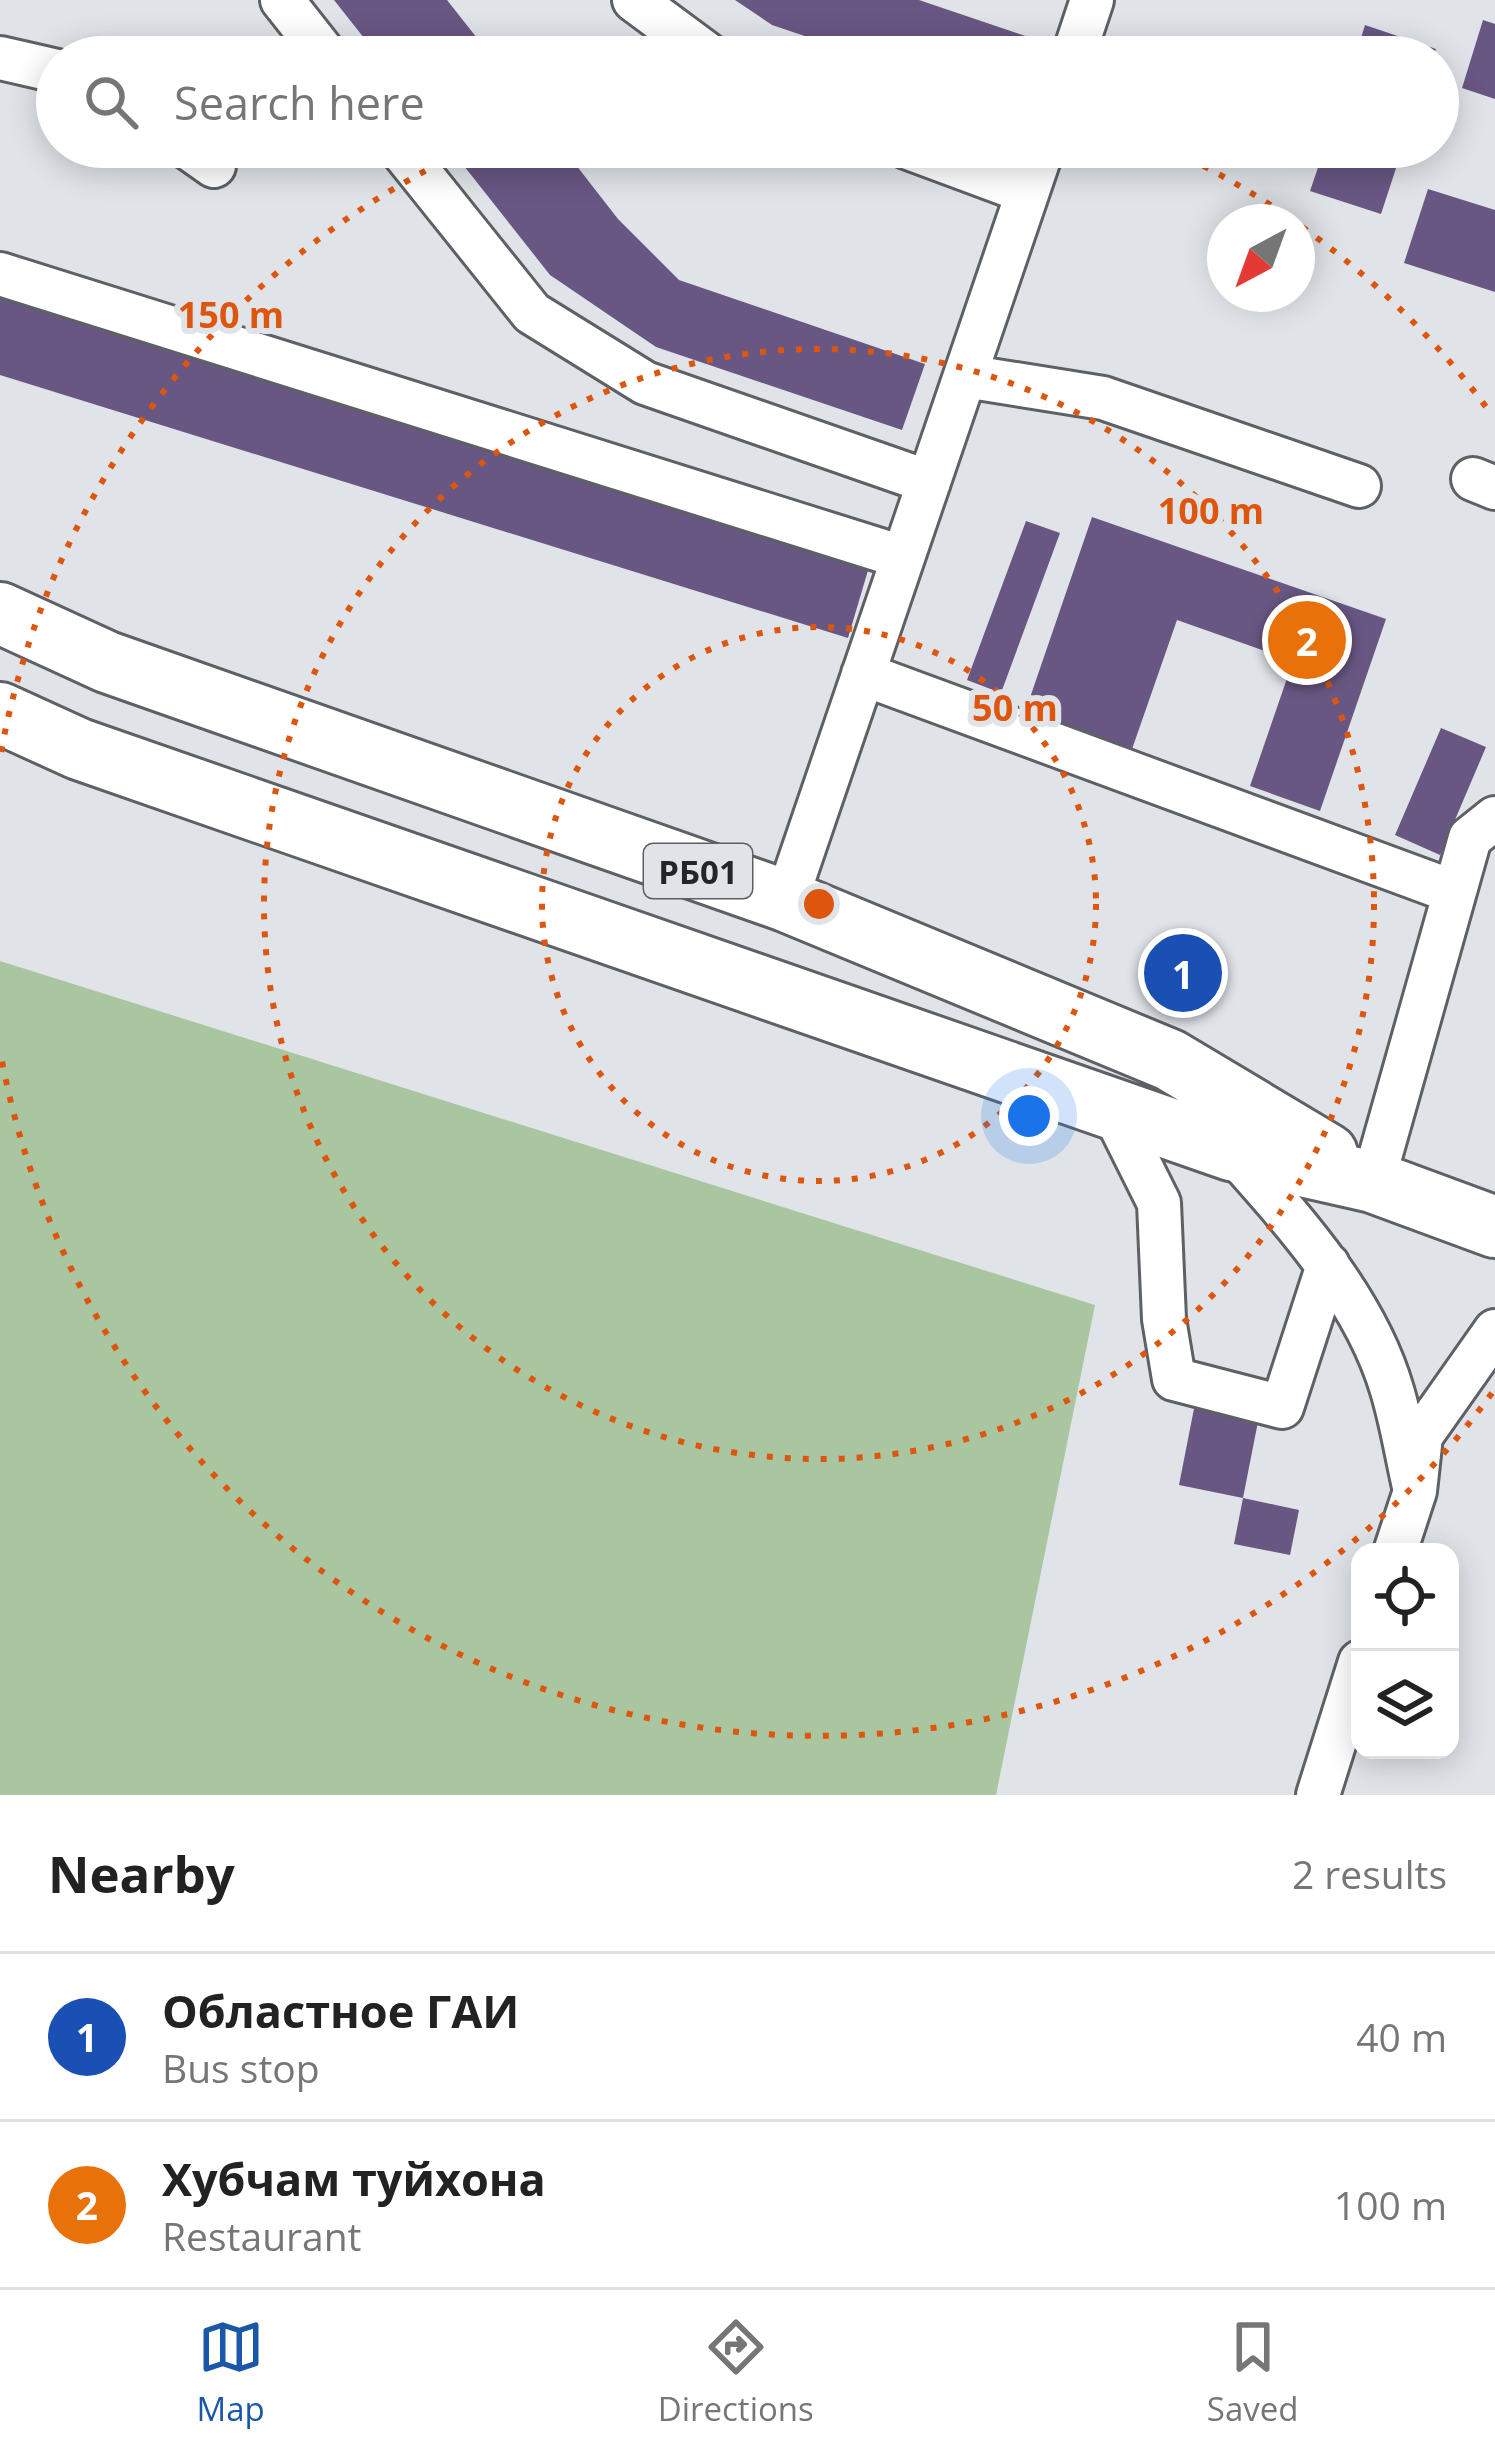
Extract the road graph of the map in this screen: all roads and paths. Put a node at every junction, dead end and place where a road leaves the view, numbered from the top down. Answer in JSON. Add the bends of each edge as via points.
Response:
{"nodes":[{"id":1,"x":282,"y":0,"type":"edge"},
{"id":2,"x":634,"y":0,"type":"edge"},
{"id":3,"x":1093,"y":0,"type":"edge"},
{"id":4,"x":310,"y":36,"type":"edge"},
{"id":5,"x":683,"y":36,"type":"edge"},
{"id":6,"x":1080,"y":36,"type":"edge"},
{"id":7,"x":0,"y":58,"type":"edge"},
{"id":8,"x":36,"y":66,"type":"edge"},
{"id":9,"x":417,"y":168,"type":"edge"},
{"id":10,"x":962,"y":168,"type":"edge"},
{"id":11,"x":1036,"y":168,"type":"edge"},
{"id":12,"x":1027,"y":192,"type":"junction"},
{"id":13,"x":0,"y":274,"type":"edge"},
{"id":14,"x":965,"y":376,"type":"junction"},
{"id":15,"x":929,"y":482,"type":"junction"},
{"id":16,"x":1359,"y":486,"type":"dead end"},
{"id":17,"x":902,"y":557,"type":"junction"},
{"id":18,"x":0,"y":613,"type":"edge"},
{"id":19,"x":863,"y":674,"type":"junction"},
{"id":20,"x":0,"y":713,"type":"edge"},
{"id":21,"x":1495,"y":818,"type":"edge"},
{"id":22,"x":1454,"y":892,"type":"junction"},
{"id":23,"x":786,"y":902,"type":"junction"},
{"id":24,"x":1110,"y":1106,"type":"junction"},
{"id":25,"x":1232,"y":1150,"type":"junction"},
{"id":26,"x":1373,"y":1181,"type":"junction"},
{"id":27,"x":1495,"y":1227,"type":"edge"},
{"id":28,"x":1328,"y":1265,"type":"junction"},
{"id":29,"x":1495,"y":1331,"type":"edge"},
{"id":30,"x":1415,"y":1491,"type":"junction"},
{"id":31,"x":1398,"y":1543,"type":"edge"},
{"id":32,"x":1351,"y":1690,"type":"edge"},
{"id":33,"x":1318,"y":1795,"type":"edge"}],
"edges":[{"from":1,"to":4,"type":"street"},
{"from":2,"to":5,"type":"street"},
{"from":3,"to":6,"type":"street"},
{"from":7,"to":8,"type":"street"},
{"from":9,"to":15,"type":"street","via":[[532,313],[645,383]]},
{"from":10,"to":12,"type":"street"},
{"from":11,"to":12,"type":"street"},
{"from":12,"to":14,"type":"street"},
{"from":13,"to":17,"type":"street"},
{"from":14,"to":15,"type":"street"},
{"from":14,"to":16,"type":"street","via":[[1103,398]]},
{"from":15,"to":17,"type":"street"},
{"from":17,"to":19,"type":"street"},
{"from":18,"to":23,"type":"highway","number":"РБ01","via":[[107,662]]},
{"from":19,"to":22,"type":"street"},
{"from":19,"to":23,"type":"street"},
{"from":20,"to":24,"type":"highway","number":"РБ01","via":[[79,749]]},
{"from":21,"to":22,"type":"street","via":[[1470,838]]},
{"from":22,"to":26,"type":"street"},
{"from":23,"to":26,"type":"highway","number":"РБ01","via":[[1170,1060]]},
{"from":24,"to":25,"type":"highway","number":"РБ01"},
{"from":24,"to":28,"type":"street","via":[[1159,1203],[1174,1378],[1282,1407]]},
{"from":25,"to":26,"type":"highway","number":"РБ01"},
{"from":25,"to":28,"type":"street"},
{"from":26,"to":27,"type":"highway","number":"РБ01"},
{"from":28,"to":30,"type":"street","via":[[1392,1386]]},
{"from":29,"to":30,"type":"street","via":[[1421,1436]]},
{"from":30,"to":31,"type":"street"},
{"from":32,"to":33,"type":"street"}]}
